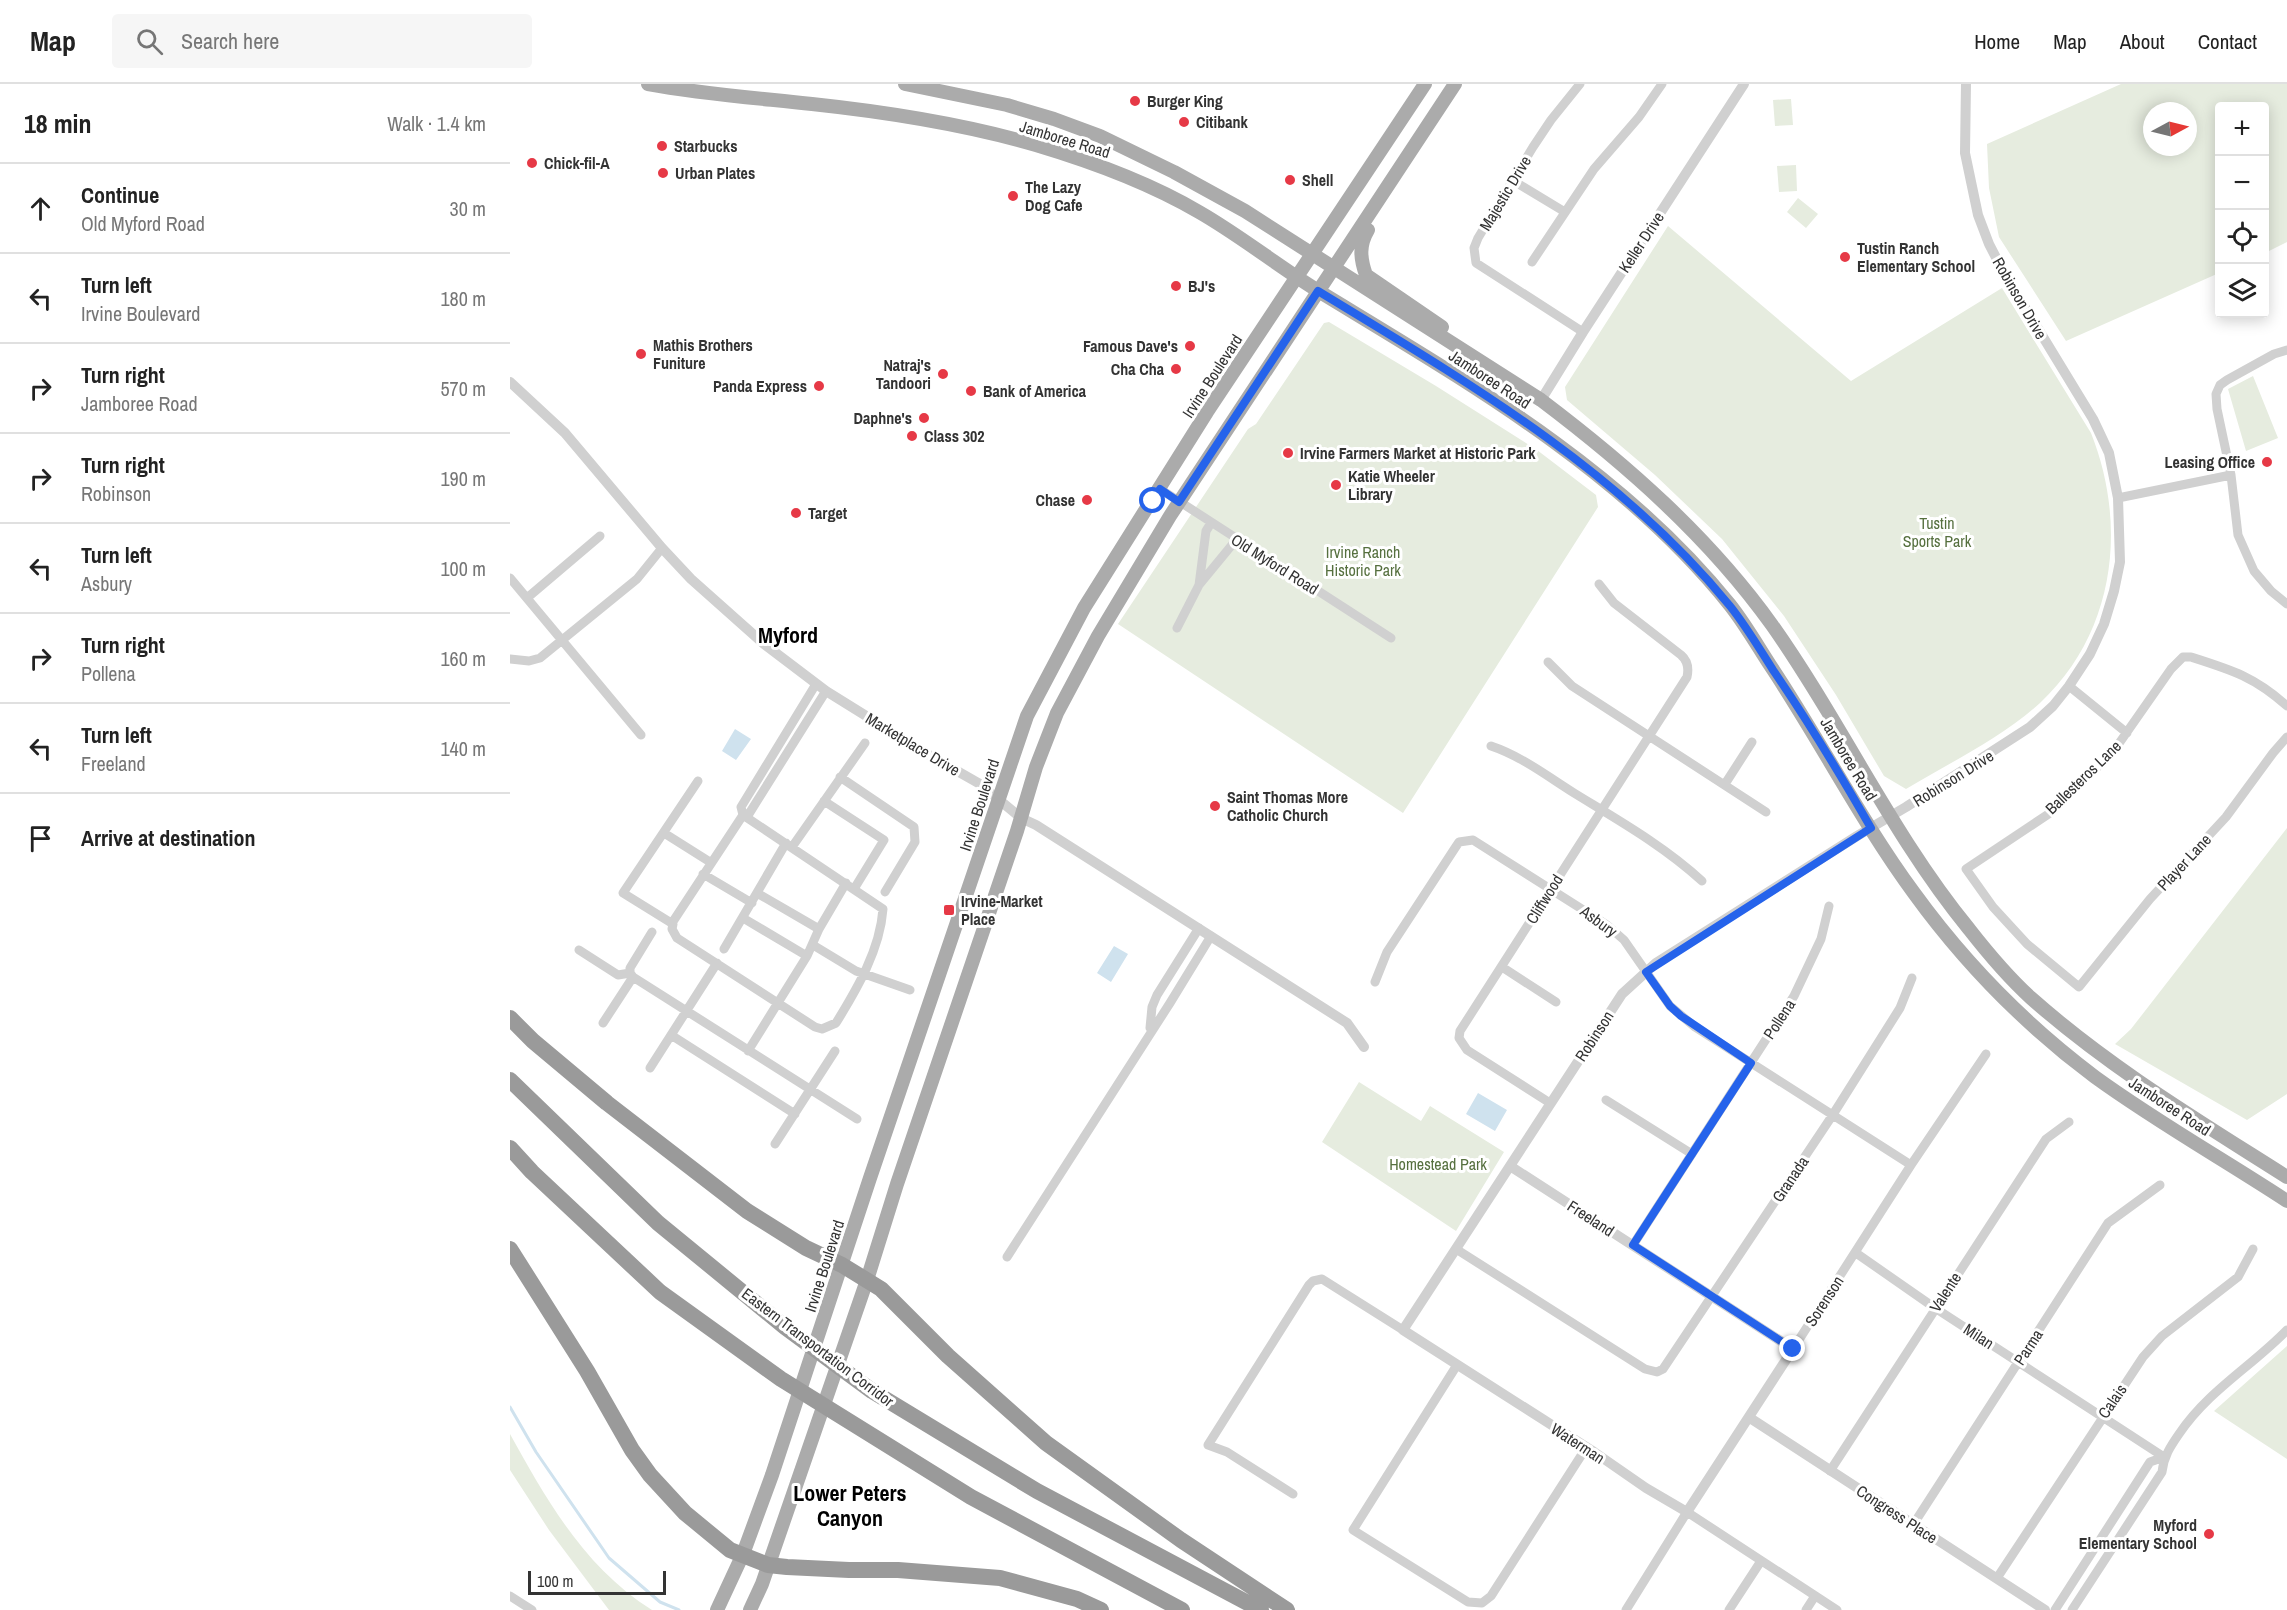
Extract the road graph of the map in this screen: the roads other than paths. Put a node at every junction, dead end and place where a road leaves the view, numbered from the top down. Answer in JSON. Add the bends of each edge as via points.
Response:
{"nodes":[{"id":1,"x":648,"y":84,"type":"edge"},
{"id":2,"x":905,"y":84,"type":"edge"},
{"id":3,"x":1425,"y":84,"type":"edge"},
{"id":4,"x":1455,"y":84,"type":"edge"},
{"id":5,"x":1580,"y":84,"type":"edge"},
{"id":6,"x":1662,"y":84,"type":"edge"},
{"id":7,"x":1744,"y":84,"type":"edge"},
{"id":8,"x":1966,"y":84,"type":"edge"},
{"id":9,"x":1415,"y":146,"type":"junction"},
{"id":10,"x":1512,"y":180,"type":"junction"},
{"id":11,"x":1565,"y":212,"type":"junction"},
{"id":12,"x":1311,"y":254,"type":"junction"},
{"id":13,"x":1532,"y":262,"type":"dead end"},
{"id":14,"x":1334,"y":268,"type":"junction"},
{"id":15,"x":1296,"y":278,"type":"junction"},
{"id":16,"x":1318,"y":291,"type":"junction"},
{"id":17,"x":1583,"y":332,"type":"junction"},
{"id":18,"x":2287,"y":350,"type":"edge"},
{"id":19,"x":1468,"y":354,"type":"junction"},
{"id":20,"x":510,"y":382,"type":"edge"},
{"id":21,"x":1541,"y":400,"type":"junction"},
{"id":22,"x":2231,"y":475,"type":"junction"},
{"id":23,"x":1160,"y":489,"type":"junction"},
{"id":24,"x":2118,"y":498,"type":"junction"},
{"id":25,"x":1179,"y":502,"type":"junction"},
{"id":26,"x":1211,"y":523,"type":"junction"},
{"id":27,"x":600,"y":536,"type":"dead end"},
{"id":28,"x":1236,"y":540,"type":"junction"},
{"id":29,"x":662,"y":548,"type":"junction"},
{"id":30,"x":510,"y":578,"type":"edge"},
{"id":31,"x":1599,"y":584,"type":"dead end"},
{"id":32,"x":1200,"y":585,"type":"junction"},
{"id":33,"x":527,"y":598,"type":"junction"},
{"id":34,"x":2287,"y":604,"type":"edge"},
{"id":35,"x":1177,"y":628,"type":"dead end"},
{"id":36,"x":1391,"y":638,"type":"dead end"},
{"id":37,"x":562,"y":640,"type":"junction"},
{"id":38,"x":510,"y":659,"type":"edge"},
{"id":39,"x":1548,"y":662,"type":"dead end"},
{"id":40,"x":816,"y":684,"type":"junction"},
{"id":41,"x":2069,"y":686,"type":"junction"},
{"id":42,"x":826,"y":691,"type":"junction"},
{"id":43,"x":2287,"y":706,"type":"edge"},
{"id":44,"x":2127,"y":733,"type":"junction"},
{"id":45,"x":641,"y":735,"type":"dead end"},
{"id":46,"x":1649,"y":736,"type":"junction"},
{"id":47,"x":2287,"y":737,"type":"edge"},
{"id":48,"x":864,"y":742,"type":"dead end"},
{"id":49,"x":1752,"y":742,"type":"dead end"},
{"id":50,"x":1491,"y":746,"type":"dead end"},
{"id":51,"x":840,"y":777,"type":"junction"},
{"id":52,"x":698,"y":781,"type":"dead end"},
{"id":53,"x":1725,"y":784,"type":"junction"},
{"id":54,"x":998,"y":798,"type":"junction"},
{"id":55,"x":824,"y":801,"type":"junction"},
{"id":56,"x":1603,"y":810,"type":"junction"},
{"id":57,"x":1766,"y":812,"type":"dead end"},
{"id":58,"x":744,"y":813,"type":"junction"},
{"id":59,"x":1892,"y":816,"type":"junction"},
{"id":60,"x":1021,"y":818,"type":"junction"},
{"id":61,"x":1871,"y":828,"type":"junction"},
{"id":62,"x":664,"y":832,"type":"junction"},
{"id":63,"x":789,"y":845,"type":"junction"},
{"id":64,"x":710,"y":862,"type":"junction"},
{"id":65,"x":703,"y":874,"type":"junction"},
{"id":66,"x":1702,"y":881,"type":"dead end"},
{"id":67,"x":850,"y":886,"type":"junction"},
{"id":68,"x":1551,"y":888,"type":"junction"},
{"id":69,"x":885,"y":892,"type":"dead end"},
{"id":70,"x":758,"y":893,"type":"junction"},
{"id":71,"x":752,"y":903,"type":"junction"},
{"id":72,"x":1829,"y":906,"type":"dead end"},
{"id":73,"x":743,"y":918,"type":"junction"},
{"id":74,"x":672,"y":923,"type":"junction"},
{"id":75,"x":1199,"y":928,"type":"junction"},
{"id":76,"x":819,"y":929,"type":"junction"},
{"id":77,"x":652,"y":933,"type":"dead end"},
{"id":78,"x":1211,"y":936,"type":"junction"},
{"id":79,"x":813,"y":945,"type":"junction"},
{"id":80,"x":724,"y":949,"type":"dead end"},
{"id":81,"x":579,"y":950,"type":"dead end"},
{"id":82,"x":807,"y":956,"type":"junction"},
{"id":83,"x":717,"y":963,"type":"junction"},
{"id":84,"x":1502,"y":967,"type":"junction"},
{"id":85,"x":1646,"y":972,"type":"junction"},
{"id":86,"x":864,"y":974,"type":"junction"},
{"id":87,"x":632,"y":975,"type":"junction"},
{"id":88,"x":1912,"y":978,"type":"dead end"},
{"id":89,"x":1375,"y":982,"type":"dead end"},
{"id":90,"x":2079,"y":987,"type":"joint"},
{"id":91,"x":910,"y":990,"type":"dead end"},
{"id":92,"x":1556,"y":1002,"type":"dead end"},
{"id":93,"x":779,"y":1003,"type":"junction"},
{"id":94,"x":687,"y":1010,"type":"junction"},
{"id":95,"x":510,"y":1018,"type":"edge"},
{"id":96,"x":603,"y":1023,"type":"dead end"},
{"id":97,"x":1149,"y":1034,"type":"junction"},
{"id":98,"x":671,"y":1035,"type":"junction"},
{"id":99,"x":1364,"y":1047,"type":"dead end"},
{"id":100,"x":748,"y":1051,"type":"junction"},
{"id":101,"x":835,"y":1051,"type":"dead end"},
{"id":102,"x":1986,"y":1054,"type":"dead end"},
{"id":103,"x":1751,"y":1063,"type":"junction"},
{"id":104,"x":650,"y":1068,"type":"dead end"},
{"id":105,"x":510,"y":1080,"type":"edge"},
{"id":106,"x":810,"y":1090,"type":"junction"},
{"id":107,"x":1606,"y":1100,"type":"dead end"},
{"id":108,"x":1550,"y":1103,"type":"junction"},
{"id":109,"x":795,"y":1114,"type":"junction"},
{"id":110,"x":1832,"y":1116,"type":"junction"},
{"id":111,"x":857,"y":1119,"type":"dead end"},
{"id":112,"x":2069,"y":1122,"type":"dead end"},
{"id":113,"x":775,"y":1144,"type":"dead end"},
{"id":114,"x":510,"y":1148,"type":"edge"},
{"id":115,"x":1692,"y":1154,"type":"junction"},
{"id":116,"x":1911,"y":1165,"type":"junction"},
{"id":117,"x":1510,"y":1166,"type":"junction"},
{"id":118,"x":2287,"y":1177,"type":"edge"},
{"id":119,"x":2160,"y":1185,"type":"dead end"},
{"id":120,"x":2287,"y":1201,"type":"edge"},
{"id":121,"x":1633,"y":1245,"type":"junction"},
{"id":122,"x":510,"y":1249,"type":"edge"},
{"id":123,"x":1456,"y":1249,"type":"junction"},
{"id":124,"x":2253,"y":1249,"type":"dead end"},
{"id":125,"x":1856,"y":1253,"type":"junction"},
{"id":126,"x":1007,"y":1257,"type":"dead end"},
{"id":127,"x":842,"y":1265,"type":"junction"},
{"id":128,"x":867,"y":1280,"type":"junction"},
{"id":129,"x":1712,"y":1296,"type":"junction"},
{"id":130,"x":1935,"y":1308,"type":"junction"},
{"id":131,"x":1403,"y":1330,"type":"junction"},
{"id":132,"x":2287,"y":1330,"type":"edge"},
{"id":133,"x":1793,"y":1349,"type":"junction"},
{"id":134,"x":2019,"y":1362,"type":"junction"},
{"id":135,"x":1457,"y":1365,"type":"junction"},
{"id":136,"x":2102,"y":1416,"type":"junction"},
{"id":137,"x":1749,"y":1418,"type":"junction"},
{"id":138,"x":1586,"y":1448,"type":"junction"},
{"id":139,"x":2164,"y":1457,"type":"junction"},
{"id":140,"x":1830,"y":1471,"type":"junction"},
{"id":141,"x":1293,"y":1494,"type":"dead end"},
{"id":142,"x":1687,"y":1512,"type":"junction"},
{"id":143,"x":1913,"y":1525,"type":"junction"},
{"id":144,"x":743,"y":1554,"type":"junction"},
{"id":145,"x":1761,"y":1561,"type":"junction"},
{"id":146,"x":768,"y":1565,"type":"junction"},
{"id":147,"x":1997,"y":1578,"type":"junction"},
{"id":148,"x":510,"y":1596,"type":"edge"},
{"id":149,"x":1815,"y":1596,"type":"junction"},
{"id":150,"x":751,"y":1608,"type":"edge"},
{"id":151,"x":532,"y":1610,"type":"edge"},
{"id":152,"x":717,"y":1610,"type":"edge"},
{"id":153,"x":1101,"y":1610,"type":"edge"},
{"id":154,"x":1182,"y":1610,"type":"edge"},
{"id":155,"x":1261,"y":1610,"type":"edge"},
{"id":156,"x":1287,"y":1610,"type":"edge"},
{"id":157,"x":1626,"y":1610,"type":"edge"},
{"id":158,"x":1729,"y":1610,"type":"edge"},
{"id":159,"x":1806,"y":1610,"type":"edge"},
{"id":160,"x":1837,"y":1610,"type":"edge"},
{"id":161,"x":2045,"y":1610,"type":"edge"},
{"id":162,"x":2055,"y":1610,"type":"edge"},
{"id":163,"x":2072,"y":1610,"type":"edge"}],
"edges":[{"from":1,"to":15,"type":"main road","name":"Jamboree Road","via":[[936,122],[1031,143],[1105,167],[1180,202],[1244,240]]},
{"from":2,"to":12,"type":"main road","name":"Jamboree Road","via":[[1007,105],[1100,136],[1245,211]]},
{"from":3,"to":12,"type":"main road","name":"Irvine Boulevard"},
{"from":4,"to":9,"type":"main road"},
{"from":5,"to":10,"type":"street","name":"Majestic Drive"},
{"from":6,"to":11,"type":"street","via":[[1593,169]]},
{"from":7,"to":17,"type":"street","name":"Keller Drive"},
{"from":8,"to":24,"type":"street","name":"Robinson Drive","via":[[1965,153],[1978,215],[2004,273],[2093,419],[2109,453]]},
{"from":9,"to":14,"type":"main road"},
{"from":9,"to":19,"type":"main road","via":[[1361,242],[1361,262],[1366,275],[1452,335]]},
{"from":10,"to":11,"type":"street"},
{"from":10,"to":17,"type":"street","name":"Majestic Drive","via":[[1478,238],[1474,248],[1476,263]]},
{"from":11,"to":13,"type":"street"},
{"from":12,"to":14,"type":"main road","name":"Jamboree Road"},
{"from":12,"to":15,"type":"main road","name":"Irvine Boulevard"},
{"from":14,"to":16,"type":"main road"},
{"from":14,"to":19,"type":"main road","name":"Jamboree Road"},
{"from":15,"to":16,"type":"main road","name":"Jamboree Road"},
{"from":15,"to":23,"type":"main road","name":"Irvine Boulevard"},
{"from":16,"to":25,"type":"main road"},
{"from":16,"to":61,"type":"main road","name":"Jamboree Road","via":[[1525,421],[1648,517],[1732,608],[1808,722]]},
{"from":17,"to":21,"type":"street","name":"Keller Drive"},
{"from":18,"to":22,"type":"street","via":[[2220,384],[2217,409]]},
{"from":19,"to":21,"type":"main road","name":"Jamboree Road"},
{"from":20,"to":29,"type":"street","name":"Marketplace Drive","via":[[565,433]]},
{"from":21,"to":59,"type":"main road","name":"Jamboree Road","via":[[1641,481],[1727,568],[1809,681]]},
{"from":22,"to":24,"type":"street"},
{"from":22,"to":34,"type":"street","via":[[2243,549],[2259,577]]},
{"from":23,"to":25,"type":"street","name":"Old Myford Road"},
{"from":23,"to":54,"type":"main road","name":"Irvine Boulevard","via":[[1084,608],[1036,697]]},
{"from":24,"to":41,"type":"street","name":"Robinson Drive","via":[[2120,562],[2114,591],[2090,654]]},
{"from":25,"to":26,"type":"street","name":"Old Myford Road"},
{"from":25,"to":60,"type":"main road","via":[[1098,636],[1057,713]]},
{"from":26,"to":28,"type":"street","name":"Old Myford Road"},
{"from":26,"to":32,"type":"street","via":[[1206,531]]},
{"from":27,"to":33,"type":"street"},
{"from":28,"to":32,"type":"street"},
{"from":28,"to":36,"type":"street","name":"Old Myford Road"},
{"from":29,"to":37,"type":"street","via":[[638,579]]},
{"from":29,"to":40,"type":"street","name":"Marketplace Drive","via":[[722,608]]},
{"from":30,"to":33,"type":"street"},
{"from":31,"to":46,"type":"street","name":"Cliffwood","via":[[1614,603],[1688,664],[1687,677]]},
{"from":32,"to":35,"type":"street"},
{"from":33,"to":37,"type":"street"},
{"from":37,"to":38,"type":"street","via":[[540,658]]},
{"from":37,"to":45,"type":"street"},
{"from":39,"to":46,"type":"street","via":[[1572,686]]},
{"from":40,"to":42,"type":"street","name":"Marketplace Drive"},
{"from":40,"to":58,"type":"street"},
{"from":41,"to":44,"type":"street"},
{"from":41,"to":59,"type":"street","name":"Robinson Drive","via":[[2030,727]]},
{"from":42,"to":54,"type":"street","name":"Marketplace Drive"},
{"from":42,"to":58,"type":"street"},
{"from":43,"to":44,"type":"street","name":"Ballesteros Lane","via":[[2258,682],[2233,670],[2183,657]]},
{"from":44,"to":90,"type":"street","name":"Ballesteros Lane","via":[[2113,752],[2050,813],[1966,869],[1993,907],[2027,944]]},
{"from":46,"to":53,"type":"street"},
{"from":46,"to":56,"type":"street","name":"Cliffwood"},
{"from":47,"to":90,"type":"street","name":"Player Lane","via":[[2226,817],[2150,900]]},
{"from":48,"to":51,"type":"street"},
{"from":49,"to":53,"type":"street"},
{"from":50,"to":56,"type":"street","via":[[1509,752]]},
{"from":51,"to":55,"type":"street"},
{"from":51,"to":69,"type":"street","via":[[914,827],[915,842]]},
{"from":52,"to":62,"type":"street"},
{"from":53,"to":57,"type":"street"},
{"from":54,"to":60,"type":"street","name":"Marketplace Drive"},
{"from":54,"to":127,"type":"main road","name":"Irvine Boulevard"},
{"from":55,"to":63,"type":"street"},
{"from":55,"to":67,"type":"street","via":[[884,840]]},
{"from":56,"to":66,"type":"street","via":[[1678,859]]},
{"from":56,"to":68,"type":"street","name":"Cliffwood"},
{"from":58,"to":63,"type":"street"},
{"from":58,"to":64,"type":"street"},
{"from":59,"to":61,"type":"street","name":"Robinson Drive"},
{"from":59,"to":118,"type":"main road","name":"Jamboree Road","via":[[1968,929],[2029,996],[2123,1072]]},
{"from":60,"to":75,"type":"street","name":"Marketplace Drive"},
{"from":60,"to":128,"type":"main road"},
{"from":61,"to":85,"type":"street","name":"Robinson"},
{"from":61,"to":120,"type":"main road","name":"Jamboree Road","via":[[1948,937],[2033,1026],[2129,1101]]},
{"from":62,"to":64,"type":"street"},
{"from":62,"to":74,"type":"street","via":[[623,893]]},
{"from":63,"to":67,"type":"street"},
{"from":63,"to":70,"type":"street"},
{"from":64,"to":65,"type":"street"},
{"from":65,"to":71,"type":"street"},
{"from":65,"to":74,"type":"street"},
{"from":67,"to":76,"type":"street"},
{"from":67,"to":86,"type":"street","via":[[883,909]]},
{"from":68,"to":84,"type":"street","name":"Cliffwood"},
{"from":68,"to":85,"type":"street","name":"Asbury","via":[[1616,932]]},
{"from":68,"to":89,"type":"street","name":"Asbury","via":[[1480,843],[1459,842],[1387,952]]},
{"from":70,"to":71,"type":"street"},
{"from":70,"to":76,"type":"street"},
{"from":71,"to":73,"type":"street"},
{"from":72,"to":103,"type":"street","name":"Pollena","via":[[1809,967]]},
{"from":73,"to":80,"type":"street"},
{"from":73,"to":82,"type":"street"},
{"from":74,"to":83,"type":"street","via":[[677,938]]},
{"from":75,"to":78,"type":"street","name":"Marketplace Drive"},
{"from":75,"to":97,"type":"street","via":[[1157,995]]},
{"from":76,"to":79,"type":"street"},
{"from":77,"to":87,"type":"street","via":[[630,968]]},
{"from":78,"to":97,"type":"street"},
{"from":78,"to":99,"type":"street","name":"Marketplace Drive","via":[[1347,1023]]},
{"from":79,"to":82,"type":"street"},
{"from":79,"to":86,"type":"street"},
{"from":81,"to":87,"type":"street","via":[[618,975]]},
{"from":82,"to":93,"type":"street"},
{"from":83,"to":93,"type":"street"},
{"from":83,"to":94,"type":"street"},
{"from":84,"to":92,"type":"street"},
{"from":84,"to":108,"type":"street","name":"Cliffwood","via":[[1463,1025],[1459,1038],[1467,1050]]},
{"from":85,"to":103,"type":"street","name":"Asbury","via":[[1681,1016]]},
{"from":85,"to":108,"type":"street","name":"Robinson","via":[[1611,1008]]},
{"from":86,"to":91,"type":"street"},
{"from":86,"to":93,"type":"street","via":[[836,1023],[829,1027],[815,1027]]},
{"from":87,"to":94,"type":"street"},
{"from":87,"to":96,"type":"street"},
{"from":88,"to":110,"type":"street","name":"Granada","via":[[1900,1008]]},
{"from":93,"to":100,"type":"street"},
{"from":94,"to":98,"type":"street"},
{"from":94,"to":100,"type":"street"},
{"from":95,"to":127,"type":"highway","via":[[607,1103],[747,1211],[806,1248]]},
{"from":97,"to":126,"type":"street"},
{"from":98,"to":104,"type":"street"},
{"from":98,"to":109,"type":"street"},
{"from":100,"to":106,"type":"street"},
{"from":101,"to":106,"type":"street"},
{"from":102,"to":116,"type":"street","name":"Sorenson"},
{"from":103,"to":110,"type":"street","name":"Asbury"},
{"from":103,"to":115,"type":"street","name":"Pollena"},
{"from":105,"to":155,"type":"highway","name":"Eastern Transportation Corridor","via":[[658,1223],[785,1327],[872,1391],[1037,1491]]},
{"from":106,"to":109,"type":"street"},
{"from":106,"to":111,"type":"street"},
{"from":107,"to":115,"type":"street"},
{"from":108,"to":117,"type":"street","name":"Robinson"},
{"from":109,"to":113,"type":"street"},
{"from":110,"to":116,"type":"street","name":"Asbury"},
{"from":110,"to":129,"type":"street","name":"Granada"},
{"from":112,"to":130,"type":"street","name":"Valente","via":[[2046,1139]]},
{"from":114,"to":154,"type":"highway","via":[[660,1292],[781,1379],[970,1497]]},
{"from":115,"to":121,"type":"street","name":"Pollena"},
{"from":116,"to":125,"type":"street","name":"Sorenson"},
{"from":117,"to":121,"type":"street","name":"Freeland"},
{"from":117,"to":123,"type":"street","name":"Robinson"},
{"from":119,"to":134,"type":"street","name":"Parma","via":[[2108,1222]]},
{"from":121,"to":129,"type":"street","name":"Freeland"},
{"from":122,"to":144,"type":"highway","via":[[650,1475],[684,1513],[725,1547]]},
{"from":123,"to":129,"type":"street","name":"Granada","via":[[1645,1369],[1657,1372],[1668,1363]]},
{"from":123,"to":131,"type":"street","name":"Robinson"},
{"from":124,"to":136,"type":"street","name":"Calais","via":[[2238,1277],[2142,1357]]},
{"from":125,"to":130,"type":"street","name":"Milan"},
{"from":125,"to":133,"type":"street","name":"Sorenson"},
{"from":127,"to":128,"type":"highway"},
{"from":127,"to":144,"type":"main road","name":"Irvine Boulevard"},
{"from":128,"to":146,"type":"main road"},
{"from":128,"to":156,"type":"highway","via":[[1046,1443]]},
{"from":129,"to":133,"type":"street","name":"Freeland"},
{"from":130,"to":134,"type":"street","name":"Milan"},
{"from":130,"to":140,"type":"street","name":"Valente"},
{"from":131,"to":135,"type":"street","name":"Waterman"},
{"from":131,"to":141,"type":"street","name":"Waterman","via":[[1322,1279],[1309,1285],[1208,1444]]},
{"from":132,"to":139,"type":"street","via":[[2206,1400]]},
{"from":133,"to":137,"type":"street","name":"Sorenson"},
{"from":134,"to":136,"type":"street","name":"Milan"},
{"from":134,"to":143,"type":"street","name":"Parma"},
{"from":135,"to":138,"type":"street","name":"Waterman"},
{"from":135,"to":138,"type":"street","via":[[1353,1530],[1468,1602],[1482,1603],[1491,1596]]},
{"from":136,"to":139,"type":"street","name":"Milan"},
{"from":136,"to":147,"type":"street","name":"Calais"},
{"from":137,"to":140,"type":"street","name":"Congress Place"},
{"from":137,"to":142,"type":"street","name":"Sorenson"},
{"from":138,"to":142,"type":"street","name":"Waterman"},
{"from":139,"to":162,"type":"street","via":[[2150,1462]]},
{"from":139,"to":163,"type":"street","via":[[2162,1472]]},
{"from":140,"to":143,"type":"street","name":"Congress Place"},
{"from":142,"to":145,"type":"street","name":"Waterman"},
{"from":142,"to":157,"type":"street","name":"Sorenson"},
{"from":143,"to":147,"type":"street","name":"Congress Place"},
{"from":144,"to":146,"type":"highway"},
{"from":144,"to":152,"type":"main road","name":"Irvine Boulevard"},
{"from":145,"to":149,"type":"street","name":"Waterman"},
{"from":145,"to":158,"type":"street"},
{"from":146,"to":150,"type":"main road"},
{"from":146,"to":153,"type":"highway","via":[[1000,1578],[1077,1599]]},
{"from":147,"to":161,"type":"street","name":"Congress Place"},
{"from":148,"to":151,"type":"street"},
{"from":149,"to":159,"type":"street"},
{"from":149,"to":160,"type":"street","name":"Waterman"}]}
